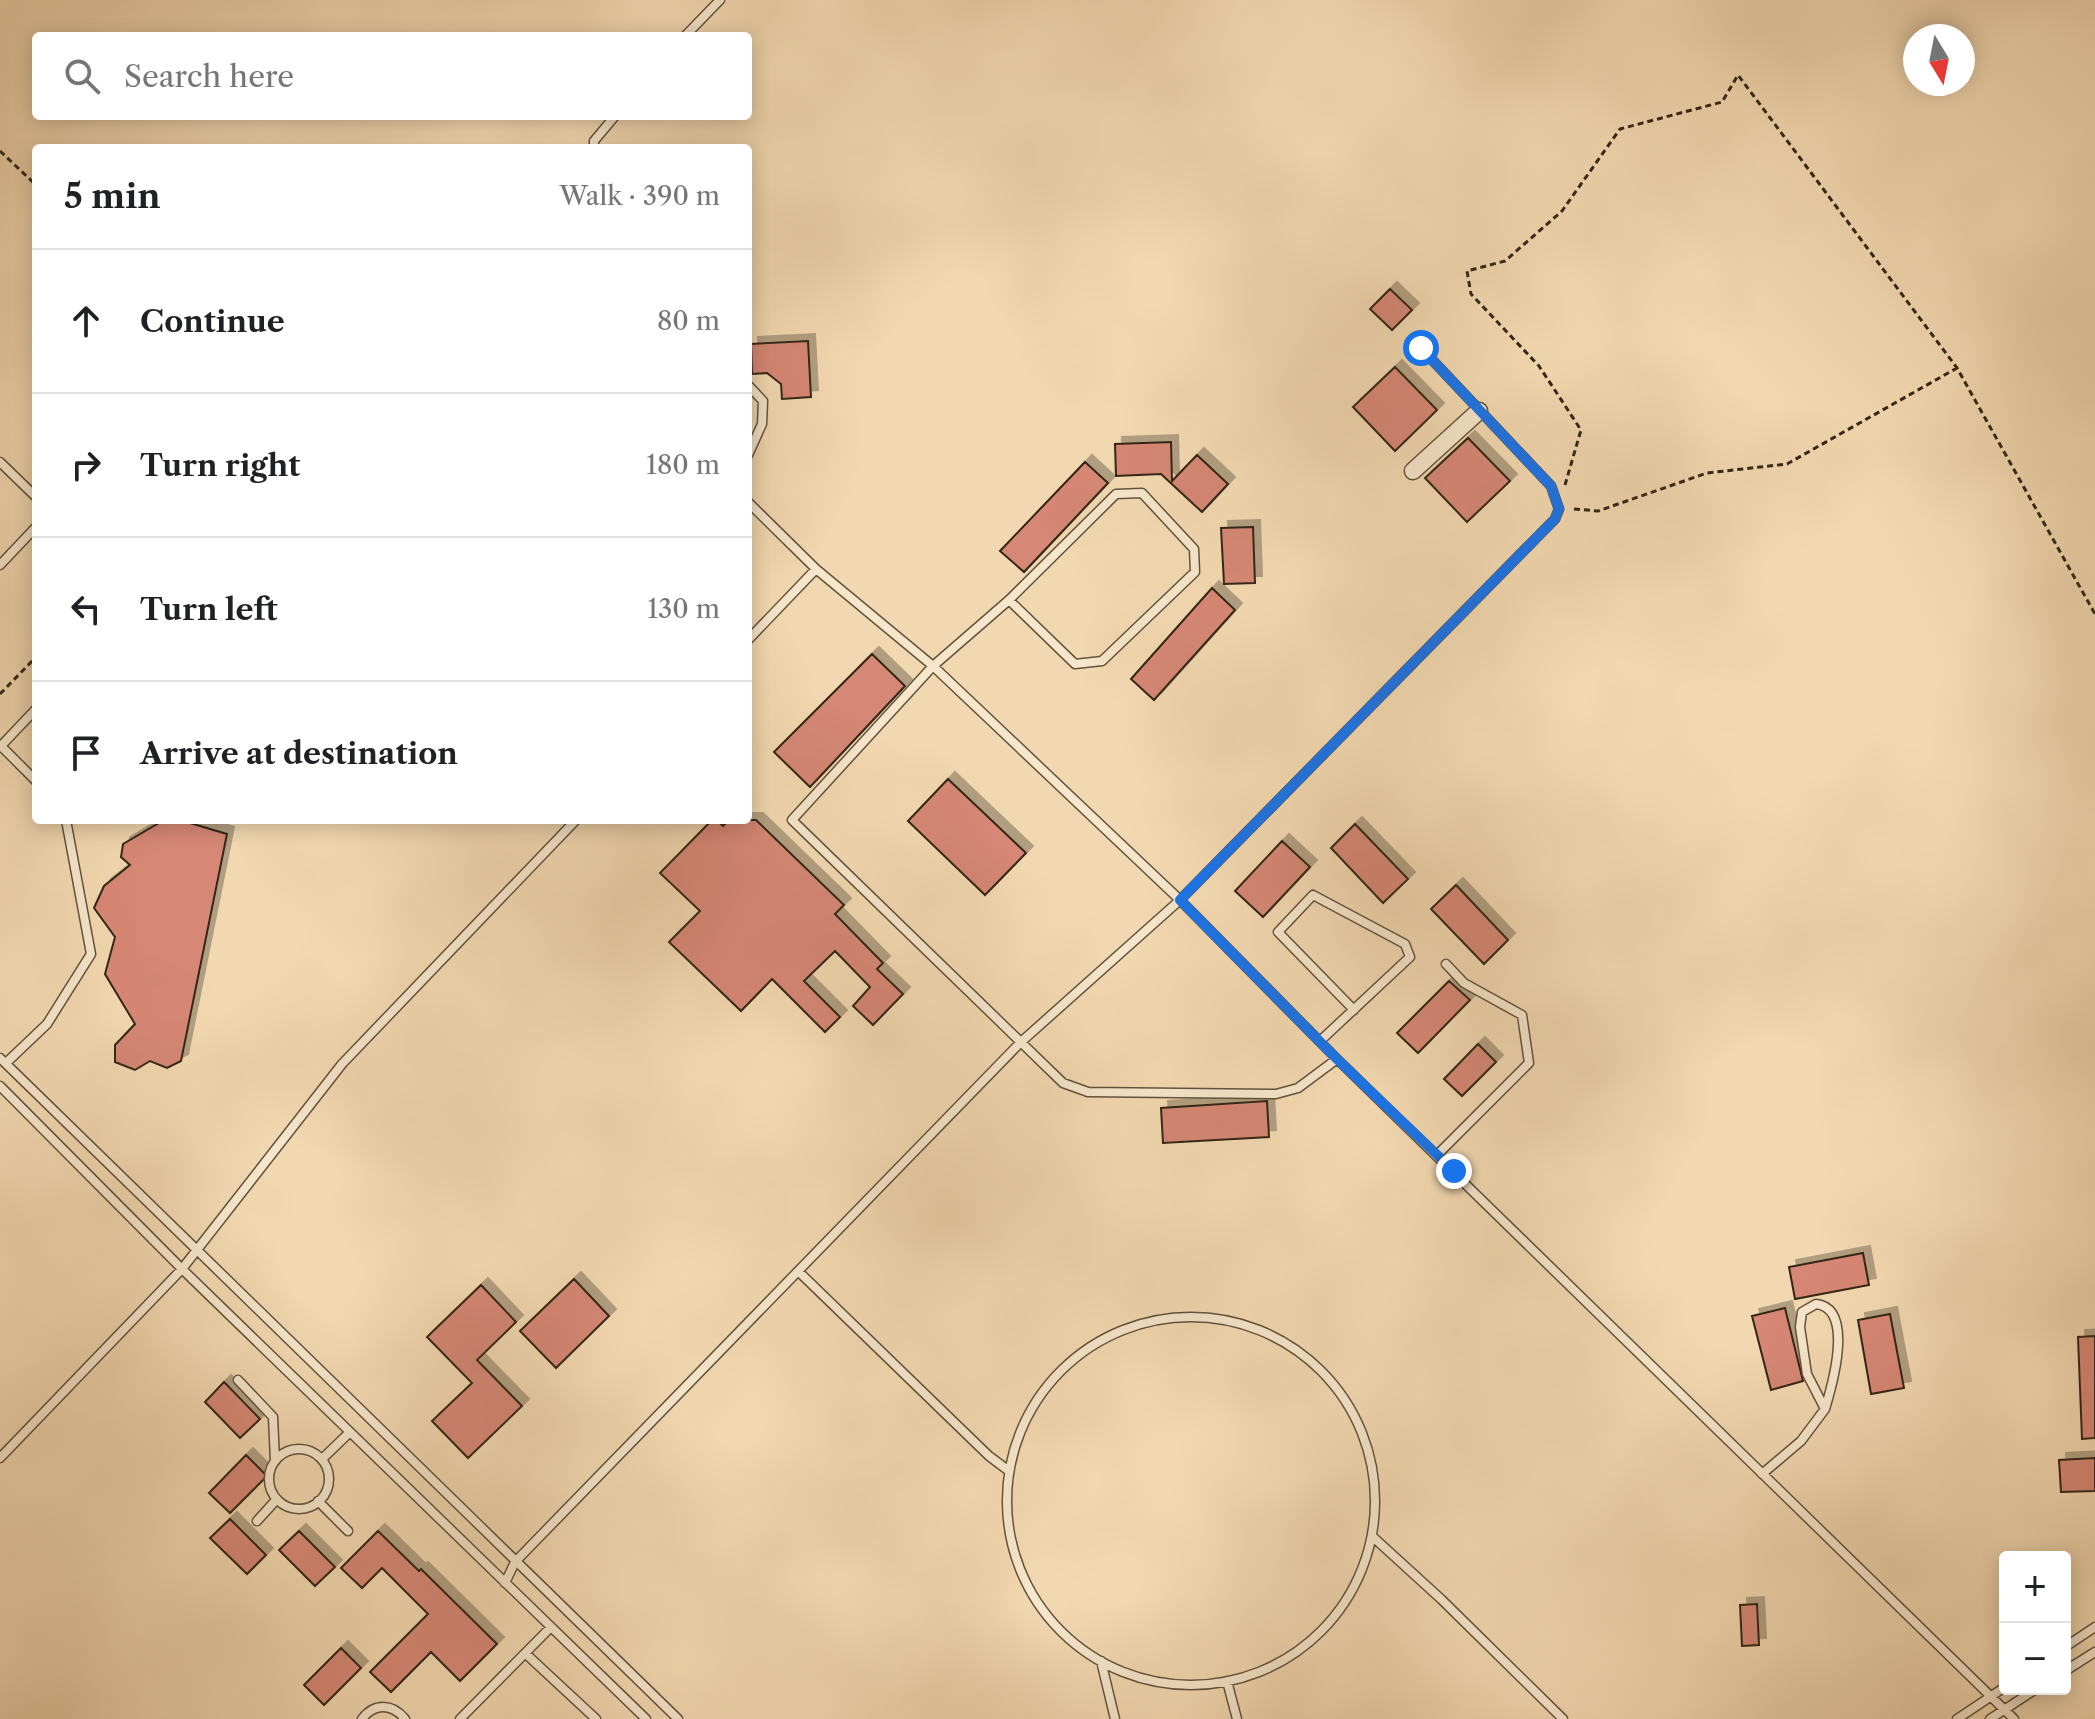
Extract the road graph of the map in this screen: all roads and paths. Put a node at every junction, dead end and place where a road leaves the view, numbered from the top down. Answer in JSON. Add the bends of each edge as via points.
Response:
{"nodes":[{"id":1,"x":720,"y":0,"type":"edge"},
{"id":2,"x":689,"y":32,"type":"edge"},
{"id":3,"x":612,"y":120,"type":"edge"},
{"id":4,"x":594,"y":144,"type":"edge"},
{"id":5,"x":0,"y":151,"type":"edge"},
{"id":6,"x":32,"y":181,"type":"edge"},
{"id":7,"x":1421,"y":348,"type":"dead end"},
{"id":8,"x":1957,"y":368,"type":"junction"},
{"id":9,"x":752,"y":389,"type":"edge"},
{"id":10,"x":1479,"y":411,"type":"junction"},
{"id":11,"x":752,"y":446,"type":"edge"},
{"id":12,"x":0,"y":462,"type":"edge"},
{"id":13,"x":1413,"y":471,"type":"dead end"},
{"id":14,"x":32,"y":493,"type":"edge"},
{"id":15,"x":752,"y":506,"type":"edge"},
{"id":16,"x":1559,"y":509,"type":"junction"},
{"id":17,"x":32,"y":531,"type":"edge"},
{"id":18,"x":0,"y":565,"type":"edge"},
{"id":19,"x":816,"y":569,"type":"junction"},
{"id":20,"x":1009,"y":600,"type":"junction"},
{"id":21,"x":2095,"y":614,"type":"edge"},
{"id":22,"x":752,"y":636,"type":"edge"},
{"id":23,"x":32,"y":661,"type":"edge"},
{"id":24,"x":933,"y":666,"type":"junction"},
{"id":25,"x":0,"y":694,"type":"edge"},
{"id":26,"x":32,"y":713,"type":"edge"},
{"id":27,"x":0,"y":747,"type":"edge"},
{"id":28,"x":32,"y":775,"type":"edge"},
{"id":29,"x":67,"y":824,"type":"edge"},
{"id":30,"x":572,"y":824,"type":"edge"},
{"id":31,"x":1180,"y":900,"type":"junction"},
{"id":32,"x":1446,"y":964,"type":"dead end"},
{"id":33,"x":1354,"y":1010,"type":"junction"},
{"id":34,"x":1320,"y":1041,"type":"junction"},
{"id":35,"x":1021,"y":1042,"type":"junction"},
{"id":36,"x":1337,"y":1059,"type":"junction"},
{"id":37,"x":3,"y":1060,"type":"edge"},
{"id":38,"x":0,"y":1086,"type":"edge"},
{"id":39,"x":1437,"y":1155,"type":"junction"},
{"id":40,"x":196,"y":1251,"type":"junction"},
{"id":41,"x":182,"y":1269,"type":"junction"},
{"id":42,"x":799,"y":1272,"type":"junction"},
{"id":43,"x":238,"y":1380,"type":"dead end"},
{"id":44,"x":1825,"y":1409,"type":"junction"},
{"id":45,"x":350,"y":1432,"type":"junction"},
{"id":46,"x":0,"y":1458,"type":"edge"},
{"id":47,"x":322,"y":1459,"type":"junction"},
{"id":48,"x":275,"y":1461,"type":"junction"},
{"id":49,"x":1009,"y":1471,"type":"junction"},
{"id":50,"x":1762,"y":1474,"type":"junction"},
{"id":51,"x":277,"y":1499,"type":"junction"},
{"id":52,"x":318,"y":1501,"type":"junction"},
{"id":53,"x":257,"y":1521,"type":"dead end"},
{"id":54,"x":348,"y":1531,"type":"dead end"},
{"id":55,"x":1373,"y":1537,"type":"junction"},
{"id":56,"x":515,"y":1562,"type":"junction"},
{"id":57,"x":505,"y":1583,"type":"junction"},
{"id":58,"x":2095,"y":1627,"type":"edge"},
{"id":59,"x":550,"y":1628,"type":"junction"},
{"id":60,"x":2071,"y":1643,"type":"edge"},
{"id":61,"x":2095,"y":1652,"type":"edge"},
{"id":62,"x":526,"y":1654,"type":"junction"},
{"id":63,"x":1101,"y":1661,"type":"junction"},
{"id":64,"x":2071,"y":1667,"type":"edge"},
{"id":65,"x":1227,"y":1681,"type":"junction"},
{"id":66,"x":1999,"y":1691,"type":"edge"},
{"id":67,"x":2027,"y":1695,"type":"edge"},
{"id":68,"x":1991,"y":1696,"type":"junction"},
{"id":69,"x":2003,"y":1710,"type":"junction"},
{"id":70,"x":362,"y":1719,"type":"edge"},
{"id":71,"x":405,"y":1719,"type":"edge"},
{"id":72,"x":460,"y":1719,"type":"edge"},
{"id":73,"x":596,"y":1719,"type":"edge"},
{"id":74,"x":646,"y":1719,"type":"edge"},
{"id":75,"x":678,"y":1719,"type":"edge"},
{"id":76,"x":1115,"y":1719,"type":"edge"},
{"id":77,"x":1237,"y":1719,"type":"edge"},
{"id":78,"x":1563,"y":1719,"type":"edge"},
{"id":79,"x":1957,"y":1719,"type":"edge"},
{"id":80,"x":1990,"y":1719,"type":"edge"},
{"id":81,"x":2014,"y":1719,"type":"edge"}],
"edges":[{"from":1,"to":2,"type":"lane"},
{"from":3,"to":4,"type":"lane"},
{"from":5,"to":6,"type":"path"},
{"from":7,"to":10,"type":"lane"},
{"from":8,"to":16,"type":"path","via":[[1787,464],[1707,473],[1598,511]]},
{"from":8,"to":16,"type":"path","via":[[1738,75],[1722,102],[1620,129],[1562,211],[1505,261],[1467,271],[1471,294],[1539,366],[1581,430]]},
{"from":8,"to":21,"type":"path"},
{"from":9,"to":11,"type":"lane","via":[[763,401],[762,424]]},
{"from":10,"to":13,"type":"street"},
{"from":10,"to":16,"type":"lane","via":[[1551,486]]},
{"from":12,"to":14,"type":"lane"},
{"from":15,"to":19,"type":"lane"},
{"from":16,"to":31,"type":"lane","via":[[1546,531]]},
{"from":17,"to":18,"type":"lane"},
{"from":19,"to":22,"type":"lane"},
{"from":19,"to":24,"type":"lane"},
{"from":20,"to":20,"type":"lane","via":[[1116,494],[1142,493],[1194,549],[1195,572],[1102,661],[1075,664]]},
{"from":20,"to":24,"type":"lane"},
{"from":23,"to":25,"type":"path"},
{"from":24,"to":31,"type":"lane"},
{"from":24,"to":35,"type":"lane","via":[[792,820]]},
{"from":26,"to":27,"type":"lane"},
{"from":27,"to":28,"type":"lane"},
{"from":29,"to":37,"type":"lane","via":[[91,954],[47,1024]]},
{"from":30,"to":40,"type":"lane","via":[[342,1064]]},
{"from":31,"to":34,"type":"lane"},
{"from":31,"to":35,"type":"lane"},
{"from":32,"to":39,"type":"lane","via":[[1464,983],[1522,1015],[1529,1063]]},
{"from":33,"to":33,"type":"lane","via":[[1278,932],[1313,895],[1405,944],[1410,957]]},
{"from":33,"to":34,"type":"lane"},
{"from":34,"to":36,"type":"lane"},
{"from":35,"to":36,"type":"lane","via":[[1063,1083],[1088,1092],[1276,1094],[1298,1088]]},
{"from":35,"to":42,"type":"lane"},
{"from":36,"to":39,"type":"lane"},
{"from":37,"to":40,"type":"lane"},
{"from":38,"to":41,"type":"lane"},
{"from":39,"to":50,"type":"lane"},
{"from":40,"to":41,"type":"lane"},
{"from":40,"to":56,"type":"lane"},
{"from":41,"to":45,"type":"lane"},
{"from":41,"to":46,"type":"lane"},
{"from":42,"to":49,"type":"lane"},
{"from":42,"to":56,"type":"lane"},
{"from":43,"to":48,"type":"lane","via":[[273,1417]]},
{"from":44,"to":44,"type":"lane","via":[[1811,1385],[1800,1327],[1802,1312],[1816,1304],[1826,1306],[1837,1328],[1838,1363]]},
{"from":44,"to":50,"type":"lane","via":[[1801,1441]]},
{"from":45,"to":47,"type":"lane"},
{"from":45,"to":57,"type":"lane"},
{"from":47,"to":48,"type":"lane","via":[[300,1449]]},
{"from":47,"to":52,"type":"lane","via":[[329,1480]]},
{"from":48,"to":51,"type":"lane","via":[[269,1480]]},
{"from":49,"to":55,"type":"lane","via":[[1035,1403],[1086,1350],[1152,1321],[1225,1320],[1293,1347],[1345,1398],[1373,1465]]},
{"from":49,"to":63,"type":"lane","via":[[1010,1535],[1032,1595],[1074,1643]]},
{"from":50,"to":68,"type":"lane"},
{"from":51,"to":52,"type":"lane","via":[[294,1508]]},
{"from":51,"to":53,"type":"lane"},
{"from":52,"to":54,"type":"lane"},
{"from":55,"to":65,"type":"lane","via":[[1354,1588],[1322,1631],[1278,1663]]},
{"from":55,"to":78,"type":"lane"},
{"from":56,"to":57,"type":"lane"},
{"from":56,"to":75,"type":"lane"},
{"from":57,"to":59,"type":"lane"},
{"from":58,"to":60,"type":"lane"},
{"from":59,"to":62,"type":"lane"},
{"from":59,"to":74,"type":"lane"},
{"from":61,"to":64,"type":"lane"},
{"from":62,"to":72,"type":"lane"},
{"from":62,"to":73,"type":"lane"},
{"from":63,"to":65,"type":"lane","via":[[1175,1684]]},
{"from":63,"to":76,"type":"lane"},
{"from":65,"to":77,"type":"lane"},
{"from":66,"to":68,"type":"lane"},
{"from":67,"to":69,"type":"lane"},
{"from":68,"to":69,"type":"lane"},
{"from":68,"to":79,"type":"lane"},
{"from":69,"to":80,"type":"lane"},
{"from":69,"to":81,"type":"lane"},
{"from":70,"to":71,"type":"lane","via":[[383,1706],[398,1710]]}]}
